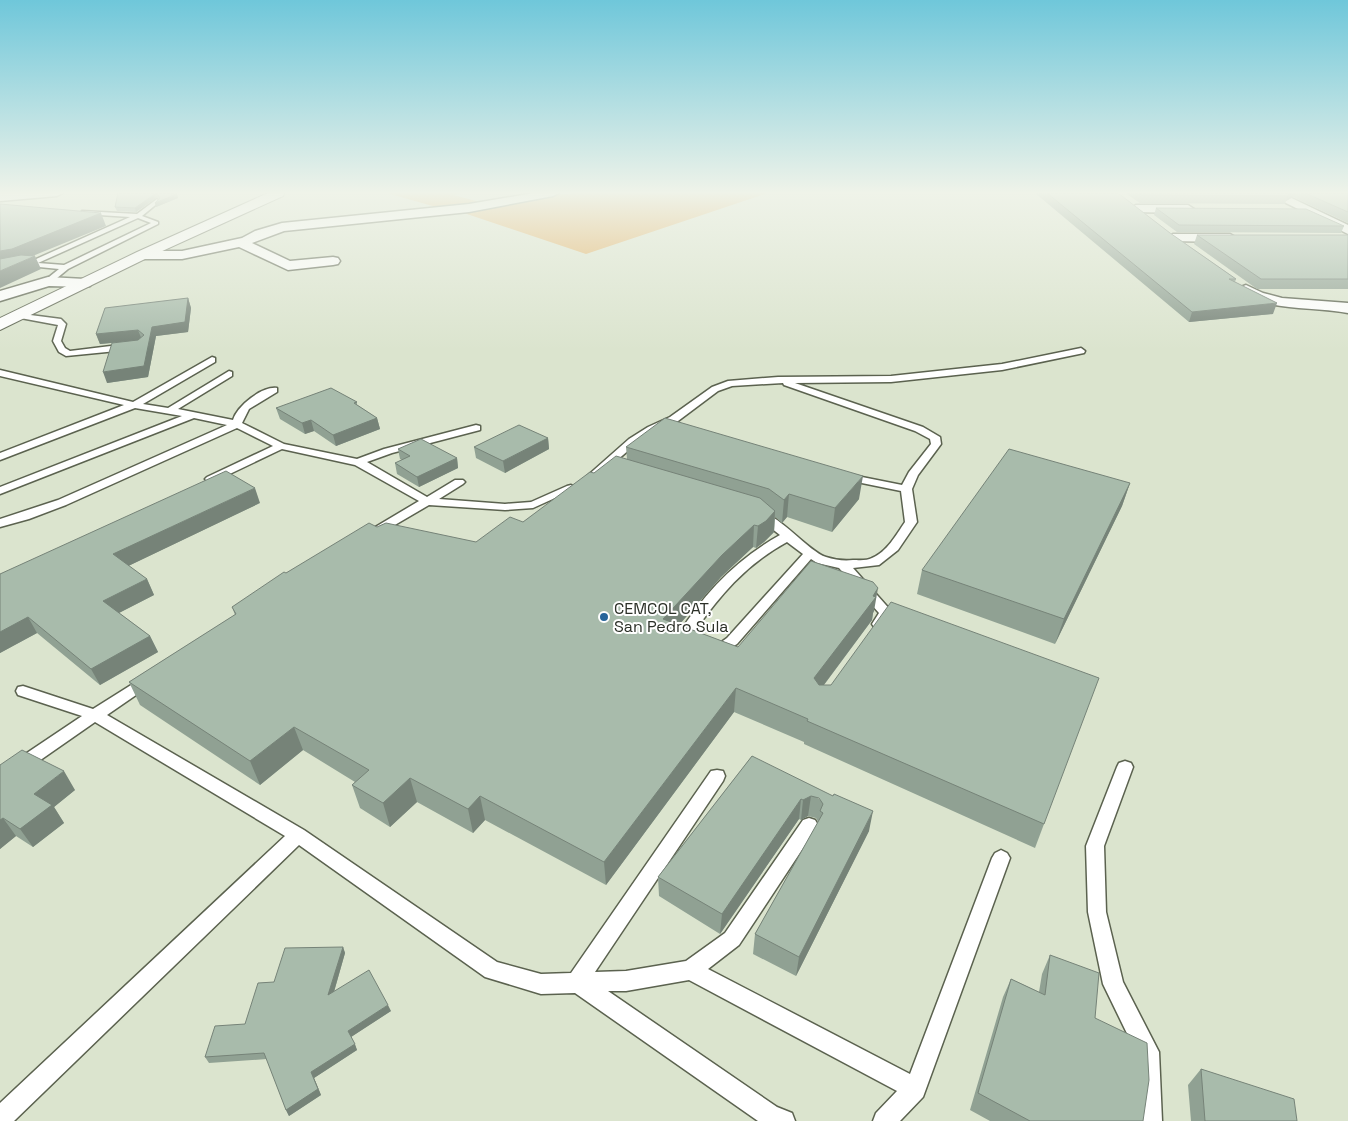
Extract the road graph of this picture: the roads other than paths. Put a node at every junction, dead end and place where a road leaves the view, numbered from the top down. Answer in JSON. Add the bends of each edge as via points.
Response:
{"nodes":[{"id":1,"x":72,"y":245,"type":"edge"},
{"id":2,"x":110,"y":245,"type":"edge"},
{"id":3,"x":163,"y":245,"type":"edge"},
{"id":4,"x":225,"y":245,"type":"edge"},
{"id":5,"x":247,"y":245,"type":"edge"},
{"id":6,"x":1184,"y":245,"type":"edge"},
{"id":7,"x":1196,"y":254,"type":"edge"},
{"id":8,"x":142,"y":255,"type":"junction"},
{"id":9,"x":333,"y":261,"type":"dead end"},
{"id":10,"x":65,"y":267,"type":"junction"},
{"id":11,"x":48,"y":281,"type":"junction"},
{"id":12,"x":1234,"y":282,"type":"edge"},
{"id":13,"x":85,"y":283,"type":"junction"},
{"id":14,"x":0,"y":296,"type":"edge"},
{"id":15,"x":1348,"y":308,"type":"edge"},
{"id":16,"x":18,"y":315,"type":"junction"},
{"id":17,"x":0,"y":325,"type":"edge"},
{"id":18,"x":132,"y":347,"type":"edge"},
{"id":19,"x":1081,"y":351,"type":"dead end"},
{"id":20,"x":212,"y":360,"type":"dead end"},
{"id":21,"x":0,"y":373,"type":"edge"},
{"id":22,"x":229,"y":374,"type":"dead end"},
{"id":23,"x":778,"y":380,"type":"junction"},
{"id":24,"x":274,"y":390,"type":"dead end"},
{"id":25,"x":134,"y":405,"type":"junction"},
{"id":26,"x":169,"y":411,"type":"junction"},
{"id":27,"x":194,"y":414,"type":"junction"},
{"id":28,"x":237,"y":424,"type":"junction"},
{"id":29,"x":659,"y":426,"type":"junction"},
{"id":30,"x":476,"y":428,"type":"dead end"},
{"id":31,"x":678,"y":431,"type":"edge"},
{"id":32,"x":281,"y":446,"type":"junction"},
{"id":33,"x":0,"y":457,"type":"edge"},
{"id":34,"x":358,"y":462,"type":"junction"},
{"id":35,"x":840,"y":475,"type":"edge"},
{"id":36,"x":459,"y":482,"type":"dead end"},
{"id":37,"x":202,"y":483,"type":"edge"},
{"id":38,"x":906,"y":489,"type":"junction"},
{"id":39,"x":0,"y":491,"type":"edge"},
{"id":40,"x":426,"y":501,"type":"junction"},
{"id":41,"x":754,"y":513,"type":"edge"},
{"id":42,"x":0,"y":523,"type":"edge"},
{"id":43,"x":788,"y":536,"type":"junction"},
{"id":44,"x":362,"y":541,"type":"edge"},
{"id":45,"x":810,"y":553,"type":"junction"},
{"id":46,"x":842,"y":565,"type":"junction"},
{"id":47,"x":871,"y":635,"type":"edge"},
{"id":48,"x":159,"y":672,"type":"edge"},
{"id":49,"x":23,"y":691,"type":"dead end"},
{"id":50,"x":94,"y":715,"type":"junction"},
{"id":51,"x":1125,"y":767,"type":"dead end"},
{"id":52,"x":717,"y":776,"type":"dead end"},
{"id":53,"x":0,"y":779,"type":"edge"},
{"id":54,"x":809,"y":824,"type":"dead end"},
{"id":55,"x":298,"y":835,"type":"junction"},
{"id":56,"x":1001,"y":858,"type":"dead end"},
{"id":57,"x":690,"y":970,"type":"junction"},
{"id":58,"x":577,"y":982,"type":"junction"},
{"id":59,"x":915,"y":1089,"type":"junction"},
{"id":60,"x":0,"y":1119,"type":"edge"},
{"id":61,"x":784,"y":1121,"type":"edge"},
{"id":62,"x":884,"y":1121,"type":"edge"},
{"id":63,"x":1151,"y":1121,"type":"edge"}],
"edges":[{"from":1,"to":10,"type":"lane","via":[[26,264]]},
{"from":2,"to":10,"type":"lane"},
{"from":3,"to":8,"type":"main road"},
{"from":4,"to":8,"type":"street","via":[[182,255]]},
{"from":5,"to":9,"type":"street","via":[[288,266]]},
{"from":6,"to":7,"type":"street"},
{"from":8,"to":13,"type":"main road"},
{"from":10,"to":11,"type":"lane"},
{"from":11,"to":13,"type":"street"},
{"from":11,"to":14,"type":"street"},
{"from":12,"to":15,"type":"street","via":[[1258,298],[1271,302]]},
{"from":13,"to":16,"type":"main road"},
{"from":16,"to":17,"type":"main road"},
{"from":16,"to":18,"type":"lane","via":[[62,324],[57,341],[69,354]]},
{"from":19,"to":23,"type":"lane","via":[[1002,367],[891,379]]},
{"from":20,"to":25,"type":"lane"},
{"from":21,"to":25,"type":"lane"},
{"from":22,"to":26,"type":"lane"},
{"from":23,"to":29,"type":"lane","via":[[731,384],[715,389]]},
{"from":23,"to":38,"type":"lane","via":[[935,437],[936,444]]},
{"from":24,"to":28,"type":"lane","via":[[249,403],[238,416]]},
{"from":25,"to":26,"type":"lane"},
{"from":25,"to":33,"type":"lane"},
{"from":26,"to":27,"type":"lane"},
{"from":27,"to":28,"type":"lane"},
{"from":27,"to":39,"type":"lane"},
{"from":28,"to":32,"type":"lane"},
{"from":28,"to":42,"type":"lane","via":[[76,496]]},
{"from":29,"to":31,"type":"lane"},
{"from":29,"to":40,"type":"lane","via":[[634,441],[608,468],[559,495],[533,505],[506,507]]},
{"from":30,"to":34,"type":"lane"},
{"from":32,"to":34,"type":"lane"},
{"from":32,"to":37,"type":"lane"},
{"from":34,"to":40,"type":"lane"},
{"from":35,"to":38,"type":"lane"},
{"from":36,"to":40,"type":"lane"},
{"from":38,"to":46,"type":"lane","via":[[911,522],[894,547],[875,562]]},
{"from":40,"to":44,"type":"lane"},
{"from":41,"to":43,"type":"lane","via":[[763,516]]},
{"from":43,"to":45,"type":"lane"},
{"from":43,"to":45,"type":"lane","via":[[761,551],[710,599],[685,635],[688,640],[714,648],[732,641]]},
{"from":45,"to":46,"type":"lane","via":[[821,560]]},
{"from":46,"to":47,"type":"lane","via":[[886,613]]},
{"from":48,"to":50,"type":"lane"},
{"from":49,"to":50,"type":"lane"},
{"from":50,"to":53,"type":"lane"},
{"from":50,"to":55,"type":"lane"},
{"from":51,"to":63,"type":"lane","via":[[1094,846],[1097,912],[1113,984],[1148,1052]]},
{"from":52,"to":58,"type":"lane"},
{"from":54,"to":57,"type":"lane","via":[[732,939]]},
{"from":55,"to":58,"type":"lane","via":[[492,970],[541,984]]},
{"from":55,"to":60,"type":"lane"},
{"from":56,"to":59,"type":"lane"},
{"from":57,"to":58,"type":"lane","via":[[626,981]]},
{"from":57,"to":59,"type":"lane"},
{"from":58,"to":61,"type":"lane","via":[[770,1116]]},
{"from":59,"to":62,"type":"lane"}]}
